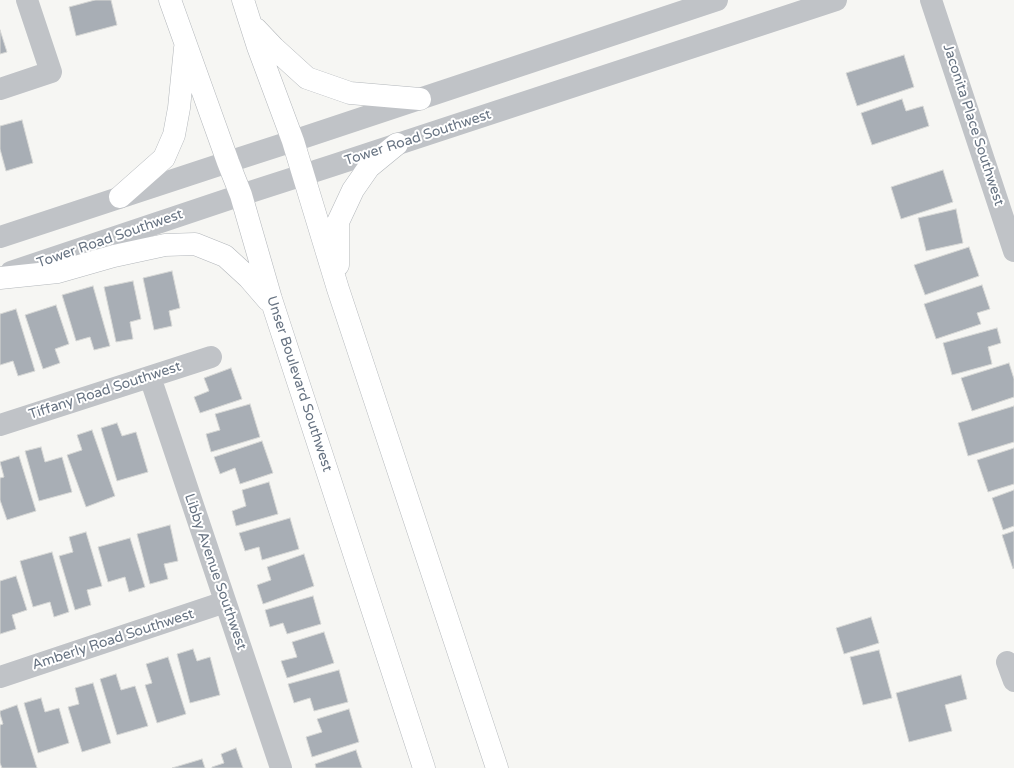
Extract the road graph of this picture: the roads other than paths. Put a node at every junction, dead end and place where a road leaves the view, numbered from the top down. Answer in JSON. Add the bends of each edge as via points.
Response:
{"nodes":[{"id":1,"x":27,"y":0,"type":"edge"},
{"id":2,"x":170,"y":0,"type":"edge"},
{"id":3,"x":243,"y":0,"type":"edge"},
{"id":4,"x":717,"y":0,"type":"edge"},
{"id":5,"x":836,"y":0,"type":"edge"},
{"id":6,"x":931,"y":0,"type":"edge"},
{"id":7,"x":251,"y":24,"type":"junction"},
{"id":8,"x":186,"y":43,"type":"junction"},
{"id":9,"x":0,"y":89,"type":"edge"},
{"id":10,"x":420,"y":99,"type":"junction"},
{"id":11,"x":293,"y":142,"type":"junction"},
{"id":12,"x":397,"y":144,"type":"junction"},
{"id":13,"x":228,"y":162,"type":"junction"},
{"id":14,"x":303,"y":175,"type":"junction"},
{"id":15,"x":240,"y":195,"type":"junction"},
{"id":16,"x":120,"y":197,"type":"junction"},
{"id":17,"x":1008,"y":215,"type":"edge"},
{"id":18,"x":0,"y":237,"type":"edge"},
{"id":19,"x":1014,"y":251,"type":"edge"},
{"id":20,"x":0,"y":277,"type":"edge"},
{"id":21,"x":338,"y":289,"type":"junction"},
{"id":22,"x":273,"y":306,"type":"junction"},
{"id":23,"x":210,"y":357,"type":"dead end"},
{"id":24,"x":150,"y":377,"type":"junction"},
{"id":25,"x":0,"y":425,"type":"edge"},
{"id":26,"x":225,"y":602,"type":"junction"},
{"id":27,"x":0,"y":677,"type":"edge"},
{"id":28,"x":281,"y":768,"type":"edge"},
{"id":29,"x":424,"y":768,"type":"edge"},
{"id":30,"x":496,"y":768,"type":"edge"}],
"edges":[{"from":1,"to":9,"type":"street","via":[[51,72]]},
{"from":2,"to":8,"type":"main road","name":"Unser Boulevard Southwest"},
{"from":3,"to":7,"type":"main road"},
{"from":4,"to":10,"type":"street"},
{"from":5,"to":12,"type":"street","name":"Tower Road Southwest"},
{"from":6,"to":17,"type":"street","name":"Jaconita Place Southwest"},
{"from":7,"to":10,"type":"main road","via":[[307,78],[350,94]]},
{"from":7,"to":11,"type":"main road"},
{"from":8,"to":13,"type":"main road","name":"Unser Boulevard Southwest"},
{"from":8,"to":16,"type":"main road","via":[[174,135],[164,158]]},
{"from":10,"to":11,"type":"street"},
{"from":11,"to":13,"type":"street"},
{"from":11,"to":14,"type":"main road"},
{"from":12,"to":14,"type":"street","name":"Tower Road Southwest"},
{"from":12,"to":21,"type":"main road","via":[[369,167],[353,190],[338,222]]},
{"from":13,"to":15,"type":"main road","name":"Unser Boulevard Southwest"},
{"from":13,"to":16,"type":"street"},
{"from":14,"to":15,"type":"street","name":"Tower Road Southwest"},
{"from":14,"to":21,"type":"main road"},
{"from":15,"to":20,"type":"street","name":"Tower Road Southwest"},
{"from":15,"to":22,"type":"main road","name":"Unser Boulevard Southwest"},
{"from":16,"to":18,"type":"street"},
{"from":17,"to":19,"type":"street","name":"Jaconita Place Southwest"},
{"from":20,"to":22,"type":"main road","via":[[58,272],[165,245],[195,244],[225,256],[249,278]]},
{"from":21,"to":30,"type":"main road"},
{"from":22,"to":29,"type":"main road","name":"Unser Boulevard Southwest"},
{"from":23,"to":24,"type":"street","name":"Tiffany Road Southwest"},
{"from":24,"to":25,"type":"street","name":"Tiffany Road Southwest"},
{"from":24,"to":26,"type":"street","name":"Libby Avenue Southwest"},
{"from":26,"to":27,"type":"street","name":"Amberly Road Southwest"},
{"from":26,"to":28,"type":"street","name":"Libby Avenue Southwest"}]}
